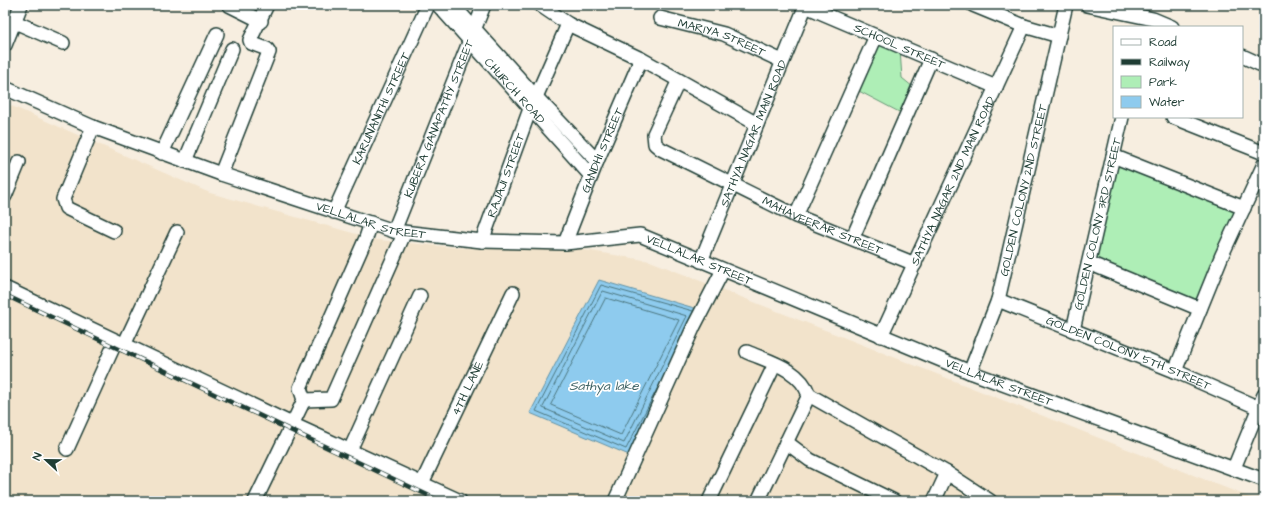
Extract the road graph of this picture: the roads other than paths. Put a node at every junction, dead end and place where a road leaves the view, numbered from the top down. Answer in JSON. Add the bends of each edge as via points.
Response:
{"nodes":[{"id":1,"x":21,"y":5,"type":"edge"},
{"id":2,"x":228,"y":5,"type":"edge"},
{"id":3,"x":267,"y":5,"type":"edge"},
{"id":4,"x":428,"y":5,"type":"edge"},
{"id":5,"x":438,"y":5,"type":"edge"},
{"id":6,"x":453,"y":5,"type":"edge"},
{"id":7,"x":484,"y":5,"type":"edge"},
{"id":8,"x":804,"y":5,"type":"edge"},
{"id":9,"x":973,"y":5,"type":"edge"},
{"id":10,"x":1066,"y":5,"type":"edge"},
{"id":11,"x":1087,"y":5,"type":"edge"},
{"id":12,"x":545,"y":7,"type":"edge"},
{"id":13,"x":993,"y":9,"type":"edge"},
{"id":14,"x":660,"y":18,"type":"dead end"},
{"id":15,"x":260,"y":21,"type":"junction"},
{"id":16,"x":15,"y":22,"type":"junction"},
{"id":17,"x":1143,"y":22,"type":"edge"},
{"id":18,"x":568,"y":24,"type":"junction"},
{"id":19,"x":1024,"y":26,"type":"junction"},
{"id":20,"x":1170,"y":26,"type":"edge"},
{"id":21,"x":475,"y":29,"type":"junction"},
{"id":22,"x":217,"y":34,"type":"dead end"},
{"id":23,"x":876,"y":36,"type":"junction"},
{"id":24,"x":1059,"y":36,"type":"junction"},
{"id":25,"x":470,"y":42,"type":"junction"},
{"id":26,"x":63,"y":43,"type":"dead end"},
{"id":27,"x":5,"y":45,"type":"edge"},
{"id":28,"x":232,"y":49,"type":"dead end"},
{"id":29,"x":1243,"y":56,"type":"edge"},
{"id":30,"x":641,"y":59,"type":"junction"},
{"id":31,"x":931,"y":59,"type":"junction"},
{"id":32,"x":782,"y":61,"type":"junction"},
{"id":33,"x":1264,"y":66,"type":"edge"},
{"id":34,"x":678,"y":82,"type":"junction"},
{"id":35,"x":996,"y":87,"type":"junction"},
{"id":36,"x":5,"y":88,"type":"edge"},
{"id":37,"x":533,"y":103,"type":"junction"},
{"id":38,"x":1122,"y":118,"type":"edge"},
{"id":39,"x":1176,"y":118,"type":"edge"},
{"id":40,"x":756,"y":124,"type":"junction"},
{"id":41,"x":93,"y":127,"type":"junction"},
{"id":42,"x":162,"y":153,"type":"junction"},
{"id":43,"x":1264,"y":153,"type":"edge"},
{"id":44,"x":1113,"y":156,"type":"junction"},
{"id":45,"x":185,"y":161,"type":"junction"},
{"id":46,"x":597,"y":161,"type":"junction"},
{"id":47,"x":19,"y":162,"type":"dead end"},
{"id":48,"x":1264,"y":164,"type":"edge"},
{"id":49,"x":221,"y":174,"type":"junction"},
{"id":50,"x":591,"y":176,"type":"junction"},
{"id":51,"x":732,"y":184,"type":"junction"},
{"id":52,"x":5,"y":196,"type":"edge"},
{"id":53,"x":1244,"y":208,"type":"junction"},
{"id":54,"x":334,"y":212,"type":"junction"},
{"id":55,"x":796,"y":216,"type":"junction"},
{"id":56,"x":371,"y":223,"type":"junction"},
{"id":57,"x":114,"y":231,"type":"dead end"},
{"id":58,"x":177,"y":232,"type":"dead end"},
{"id":59,"x":399,"y":232,"type":"junction"},
{"id":60,"x":853,"y":237,"type":"junction"},
{"id":61,"x":482,"y":242,"type":"junction"},
{"id":62,"x":565,"y":243,"type":"junction"},
{"id":63,"x":701,"y":261,"type":"junction"},
{"id":64,"x":1089,"y":263,"type":"junction"},
{"id":65,"x":915,"y":264,"type":"junction"},
{"id":66,"x":723,"y":270,"type":"junction"},
{"id":67,"x":513,"y":293,"type":"dead end"},
{"id":68,"x":7,"y":294,"type":"edge"},
{"id":69,"x":420,"y":296,"type":"dead end"},
{"id":70,"x":998,"y":300,"type":"junction"},
{"id":71,"x":1200,"y":310,"type":"junction"},
{"id":72,"x":1073,"y":330,"type":"junction"},
{"id":73,"x":881,"y":336,"type":"junction"},
{"id":74,"x":120,"y":343,"type":"junction"},
{"id":75,"x":747,"y":352,"type":"dead end"},
{"id":76,"x":775,"y":364,"type":"junction"},
{"id":77,"x":1175,"y":371,"type":"junction"},
{"id":78,"x":970,"y":372,"type":"junction"},
{"id":79,"x":809,"y":395,"type":"junction"},
{"id":80,"x":1264,"y":395,"type":"edge"},
{"id":81,"x":304,"y":400,"type":"junction"},
{"id":82,"x":1259,"y":408,"type":"junction"},
{"id":83,"x":292,"y":424,"type":"junction"},
{"id":84,"x":786,"y":442,"type":"junction"},
{"id":85,"x":66,"y":449,"type":"dead end"},
{"id":86,"x":350,"y":450,"type":"junction"},
{"id":87,"x":1234,"y":468,"type":"junction"},
{"id":88,"x":947,"y":472,"type":"junction"},
{"id":89,"x":1264,"y":480,"type":"edge"},
{"id":90,"x":422,"y":483,"type":"junction"},
{"id":91,"x":255,"y":501,"type":"edge"},
{"id":92,"x":460,"y":501,"type":"edge"},
{"id":93,"x":615,"y":501,"type":"edge"},
{"id":94,"x":709,"y":501,"type":"edge"},
{"id":95,"x":758,"y":501,"type":"edge"},
{"id":96,"x":894,"y":501,"type":"edge"},
{"id":97,"x":934,"y":501,"type":"edge"},
{"id":98,"x":990,"y":501,"type":"edge"}],
"edges":[{"from":1,"to":16,"type":"street"},
{"from":2,"to":15,"type":"street"},
{"from":3,"to":15,"type":"street"},
{"from":4,"to":54,"type":"street","name":"KARUNANITHI STREET"},
{"from":5,"to":25,"type":"street","name":"CHURCH ROAD"},
{"from":6,"to":21,"type":"street","name":"CHURCH ROAD"},
{"from":7,"to":21,"type":"street","name":"KUBERA GANAPATHY STREET"},
{"from":8,"to":23,"type":"street","name":"SCHOOL STREET"},
{"from":8,"to":32,"type":"street","name":"SATHYA NAGAR MAIN ROAD"},
{"from":9,"to":13,"type":"street"},
{"from":10,"to":24,"type":"street","name":"GOLDEN COLONY 2ND STREET"},
{"from":11,"to":17,"type":"street"},
{"from":12,"to":18,"type":"street"},
{"from":13,"to":19,"type":"street"},
{"from":14,"to":32,"type":"street","name":"MARIYA STREET","via":[[724,34]]},
{"from":15,"to":49,"type":"street","via":[[250,41],[269,52]]},
{"from":16,"to":26,"type":"street"},
{"from":16,"to":27,"type":"street"},
{"from":17,"to":20,"type":"street","via":[[1152,19]]},
{"from":18,"to":30,"type":"street"},
{"from":18,"to":37,"type":"street","name":"RAJAJI STREET"},
{"from":19,"to":24,"type":"street"},
{"from":19,"to":35,"type":"street","name":"SATHYA NAGAR 2ND MAIN ROAD"},
{"from":21,"to":25,"type":"street","name":"KUBERA GANAPATHY STREET"},
{"from":21,"to":37,"type":"street","name":"CHURCH ROAD"},
{"from":22,"to":42,"type":"street"},
{"from":23,"to":31,"type":"street","name":"SCHOOL STREET"},
{"from":23,"to":55,"type":"street"},
{"from":24,"to":70,"type":"street","name":"GOLDEN COLONY 2ND STREET"},
{"from":25,"to":37,"type":"street","name":"CHURCH ROAD"},
{"from":25,"to":59,"type":"street","name":"KUBERA GANAPATHY STREET"},
{"from":28,"to":45,"type":"street"},
{"from":29,"to":33,"type":"street"},
{"from":30,"to":34,"type":"street"},
{"from":30,"to":46,"type":"street","name":"GANDHI STREET"},
{"from":31,"to":35,"type":"street","name":"SCHOOL STREET"},
{"from":31,"to":60,"type":"street"},
{"from":32,"to":40,"type":"street","name":"SATHYA NAGAR MAIN ROAD"},
{"from":34,"to":40,"type":"street"},
{"from":34,"to":51,"type":"street","name":"MAHAVEERAR STREET","via":[[654,134],[655,144]]},
{"from":35,"to":65,"type":"street","name":"SATHYA NAGAR 2ND MAIN ROAD"},
{"from":36,"to":41,"type":"street","name":"VELLALAR STREET"},
{"from":37,"to":46,"type":"street","name":"CHURCH ROAD"},
{"from":37,"to":50,"type":"street","name":"CHURCH ROAD"},
{"from":37,"to":61,"type":"street","name":"RAJAJI STREET"},
{"from":38,"to":44,"type":"street","name":"GOLDEN COLONY 3RD STREET"},
{"from":39,"to":43,"type":"street"},
{"from":40,"to":51,"type":"street","name":"SATHYA NAGAR MAIN ROAD"},
{"from":41,"to":42,"type":"street","name":"VELLALAR STREET"},
{"from":41,"to":57,"type":"street","via":[[63,204],[66,208]]},
{"from":42,"to":45,"type":"street","name":"VELLALAR STREET"},
{"from":44,"to":53,"type":"street"},
{"from":44,"to":64,"type":"street","name":"GOLDEN COLONY 3RD STREET"},
{"from":45,"to":49,"type":"street","name":"VELLALAR STREET"},
{"from":46,"to":50,"type":"street","name":"GANDHI STREET"},
{"from":47,"to":52,"type":"street"},
{"from":48,"to":53,"type":"street"},
{"from":49,"to":54,"type":"street","name":"VELLALAR STREET"},
{"from":50,"to":62,"type":"street","name":"GANDHI STREET"},
{"from":51,"to":55,"type":"street","name":"MAHAVEERAR STREET"},
{"from":51,"to":63,"type":"street","name":"SATHYA NAGAR MAIN ROAD"},
{"from":53,"to":71,"type":"street"},
{"from":54,"to":56,"type":"street","name":"VELLALAR STREET"},
{"from":55,"to":60,"type":"street","name":"MAHAVEERAR STREET"},
{"from":56,"to":59,"type":"street","name":"VELLALAR STREET"},
{"from":56,"to":81,"type":"street","via":[[300,388]]},
{"from":58,"to":74,"type":"street"},
{"from":59,"to":61,"type":"street","name":"VELLALAR STREET"},
{"from":59,"to":81,"type":"street","name":"KUBERA GANAPATHY STREET","via":[[331,399]]},
{"from":60,"to":65,"type":"street","name":"MAHAVEERAR STREET"},
{"from":61,"to":62,"type":"street","name":"VELLALAR STREET"},
{"from":62,"to":63,"type":"street","name":"VELLALAR STREET","via":[[640,236]]},
{"from":63,"to":66,"type":"street","name":"VELLALAR STREET"},
{"from":64,"to":71,"type":"street"},
{"from":64,"to":72,"type":"street","name":"GOLDEN COLONY 3RD STREET"},
{"from":65,"to":73,"type":"street","name":"SATHYA NAGAR 2ND MAIN ROAD"},
{"from":66,"to":73,"type":"street","name":"VELLALAR STREET"},
{"from":66,"to":93,"type":"street","via":[[694,326]]},
{"from":67,"to":90,"type":"street","name":"4TH LANE"},
{"from":68,"to":74,"type":"street"},
{"from":69,"to":86,"type":"street"},
{"from":70,"to":72,"type":"street","name":"GOLDEN COLONY 5TH STREET"},
{"from":70,"to":78,"type":"street","name":"GOLDEN COLONY 2ND STREET"},
{"from":71,"to":77,"type":"street"},
{"from":72,"to":77,"type":"street","name":"GOLDEN COLONY 5TH STREET"},
{"from":73,"to":78,"type":"street","name":"VELLALAR STREET"},
{"from":74,"to":83,"type":"street"},
{"from":74,"to":85,"type":"street"},
{"from":75,"to":76,"type":"street"},
{"from":76,"to":79,"type":"street","via":[[796,375],[805,384]]},
{"from":76,"to":94,"type":"street"},
{"from":77,"to":82,"type":"street","name":"GOLDEN COLONY 5TH STREET"},
{"from":78,"to":87,"type":"street","name":"VELLALAR STREET"},
{"from":79,"to":84,"type":"street"},
{"from":79,"to":88,"type":"street"},
{"from":80,"to":82,"type":"street"},
{"from":81,"to":83,"type":"street"},
{"from":82,"to":87,"type":"street"},
{"from":83,"to":86,"type":"street"},
{"from":83,"to":91,"type":"street"},
{"from":84,"to":95,"type":"street"},
{"from":84,"to":96,"type":"street","via":[[810,460]]},
{"from":86,"to":90,"type":"street"},
{"from":87,"to":89,"type":"street","name":"VELLALAR STREET"},
{"from":88,"to":97,"type":"street"},
{"from":88,"to":98,"type":"street"},
{"from":90,"to":92,"type":"street"}]}
